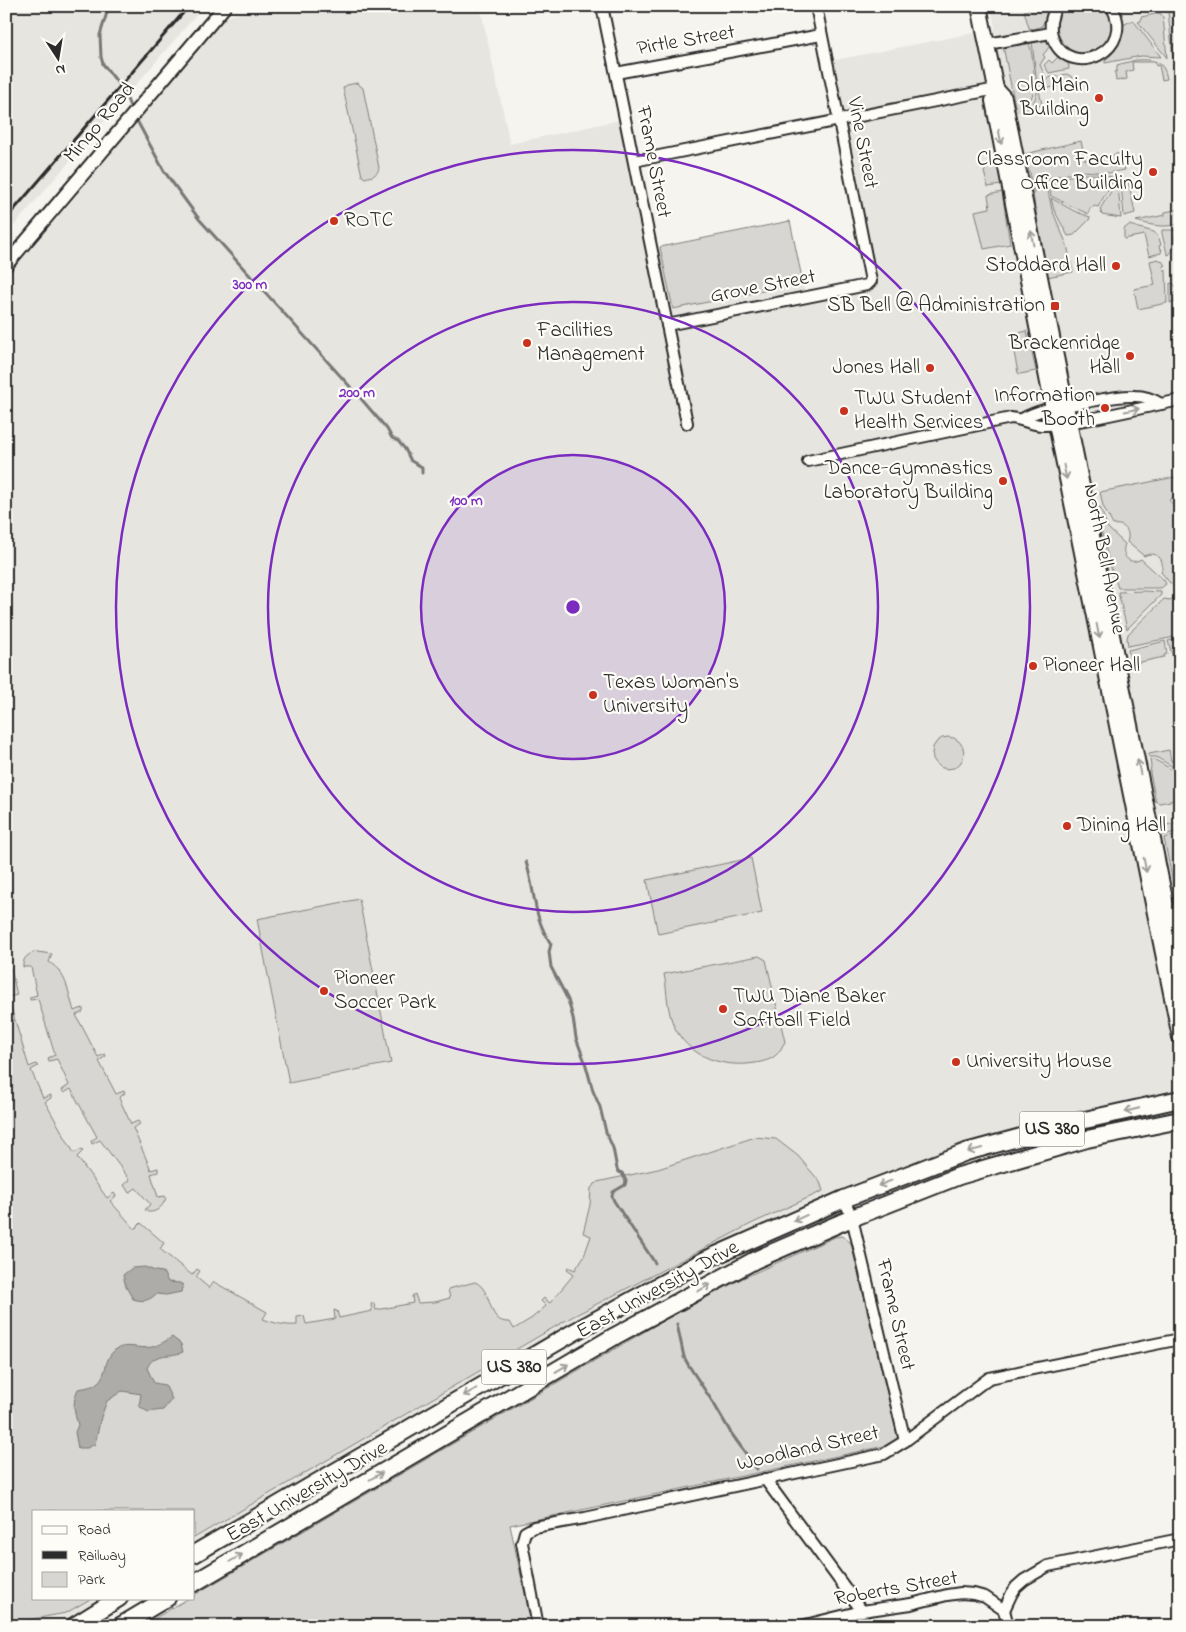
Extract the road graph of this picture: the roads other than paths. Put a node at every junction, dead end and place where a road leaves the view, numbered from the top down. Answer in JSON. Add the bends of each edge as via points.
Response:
{"nodes":[{"id":1,"x":225,"y":6,"type":"edge"},
{"id":2,"x":602,"y":6,"type":"edge"},
{"id":3,"x":816,"y":6,"type":"edge"},
{"id":4,"x":979,"y":6,"type":"edge"},
{"id":5,"x":1057,"y":6,"type":"edge"},
{"id":6,"x":1111,"y":6,"type":"edge"},
{"id":7,"x":1051,"y":33,"type":"junction"},
{"id":8,"x":821,"y":35,"type":"junction"},
{"id":9,"x":987,"y":44,"type":"junction"},
{"id":10,"x":616,"y":73,"type":"junction"},
{"id":11,"x":996,"y":89,"type":"junction"},
{"id":12,"x":838,"y":121,"type":"junction"},
{"id":13,"x":634,"y":161,"type":"junction"},
{"id":14,"x":6,"y":265,"type":"edge"},
{"id":15,"x":867,"y":285,"type":"joint"},
{"id":16,"x":667,"y":325,"type":"junction"},
{"id":17,"x":1180,"y":400,"type":"edge"},
{"id":18,"x":1161,"y":404,"type":"junction"},
{"id":19,"x":1059,"y":406,"type":"junction"},
{"id":20,"x":1022,"y":419,"type":"junction"},
{"id":21,"x":687,"y":423,"type":"dead end"},
{"id":22,"x":1062,"y":423,"type":"junction"},
{"id":23,"x":808,"y":461,"type":"dead end"},
{"id":24,"x":1180,"y":974,"type":"edge"},
{"id":25,"x":1180,"y":1037,"type":"edge"},
{"id":26,"x":1180,"y":1099,"type":"edge"},
{"id":27,"x":1180,"y":1120,"type":"edge"},
{"id":28,"x":844,"y":1199,"type":"junction"},
{"id":29,"x":852,"y":1218,"type":"junction"},
{"id":30,"x":1180,"y":1339,"type":"edge"},
{"id":31,"x":906,"y":1441,"type":"junction"},
{"id":32,"x":766,"y":1479,"type":"junction"},
{"id":33,"x":1180,"y":1539,"type":"edge"},
{"id":34,"x":195,"y":1553,"type":"edge"},
{"id":35,"x":195,"y":1582,"type":"edge"},
{"id":36,"x":116,"y":1600,"type":"edge"},
{"id":37,"x":164,"y":1600,"type":"edge"},
{"id":38,"x":1004,"y":1610,"type":"junction"},
{"id":39,"x":862,"y":1611,"type":"junction"},
{"id":40,"x":123,"y":1625,"type":"edge"},
{"id":41,"x":74,"y":1626,"type":"edge"},
{"id":42,"x":538,"y":1626,"type":"edge"},
{"id":43,"x":801,"y":1626,"type":"edge"},
{"id":44,"x":1008,"y":1626,"type":"edge"}],
"edges":[{"from":1,"to":14,"type":"street","name":"Mingo Road"},
{"from":2,"to":10,"type":"street","name":"Frame Street"},
{"from":3,"to":8,"type":"street","name":"Vine Street"},
{"from":4,"to":9,"type":"main road","name":"North Bell Avenue"},
{"from":5,"to":7,"type":"street"},
{"from":6,"to":7,"type":"street","via":[[1117,21],[1116,36],[1100,55],[1082,59],[1072,57],[1059,49]]},
{"from":7,"to":9,"type":"street"},
{"from":8,"to":10,"type":"street","name":"Pirtle Street"},
{"from":8,"to":12,"type":"street","name":"Vine Street"},
{"from":9,"to":11,"type":"main road","name":"North Bell Avenue"},
{"from":10,"to":13,"type":"street","name":"Frame Street"},
{"from":11,"to":12,"type":"street"},
{"from":11,"to":19,"type":"main road","name":"North Bell Avenue","via":[[993,101]]},
{"from":12,"to":13,"type":"street"},
{"from":12,"to":15,"type":"street","name":"Vine Street","via":[[871,281]]},
{"from":13,"to":16,"type":"street","name":"Frame Street"},
{"from":15,"to":16,"type":"street","name":"Grove Street"},
{"from":16,"to":21,"type":"street","name":"Frame Street"},
{"from":17,"to":18,"type":"street"},
{"from":18,"to":19,"type":"street","via":[[1137,396]]},
{"from":22,"to":18,"type":"street","one_way":true},
{"from":19,"to":20,"type":"street"},
{"from":19,"to":22,"type":"main road","name":"North Bell Avenue"},
{"from":20,"to":22,"type":"street","via":[[1042,425]]},
{"from":20,"to":23,"type":"street","via":[[1011,418]]},
{"from":24,"to":22,"type":"main road","name":"North Bell Avenue","one_way":true},
{"from":22,"to":25,"type":"main road","name":"North Bell Avenue","one_way":true},
{"from":26,"to":28,"type":"main road","name":"East University Drive","number":"US 380","one_way":true,"via":[[1076,1122],[966,1152]]},
{"from":27,"to":29,"type":"main road","name":"East University Drive","number":"US 380","via":[[1087,1139],[959,1176]]},
{"from":28,"to":29,"type":"street","name":"Frame Street"},
{"from":28,"to":34,"type":"main road","name":"East University Drive","number":"US 380","one_way":true,"via":[[696,1265],[576,1330]]},
{"from":29,"to":31,"type":"street","name":"Frame Street"},
{"from":35,"to":29,"type":"main road","name":"East University Drive","number":"US 380","one_way":true,"via":[[616,1336],[755,1260]]},
{"from":30,"to":31,"type":"street","name":"Woodland Street","via":[[990,1378]]},
{"from":31,"to":32,"type":"street","name":"Woodland Street","via":[[884,1454]]},
{"from":32,"to":39,"type":"street"},
{"from":32,"to":42,"type":"street","name":"Woodland Street","via":[[534,1527],[525,1532],[522,1543]]},
{"from":33,"to":38,"type":"street","via":[[1048,1566],[1016,1587]]},
{"from":36,"to":41,"type":"main road"},
{"from":37,"to":40,"type":"main road"},
{"from":38,"to":39,"type":"street","name":"Roberts Street","via":[[985,1597],[961,1594]]},
{"from":38,"to":44,"type":"street"},
{"from":39,"to":43,"type":"street","name":"Roberts Street"}]}
